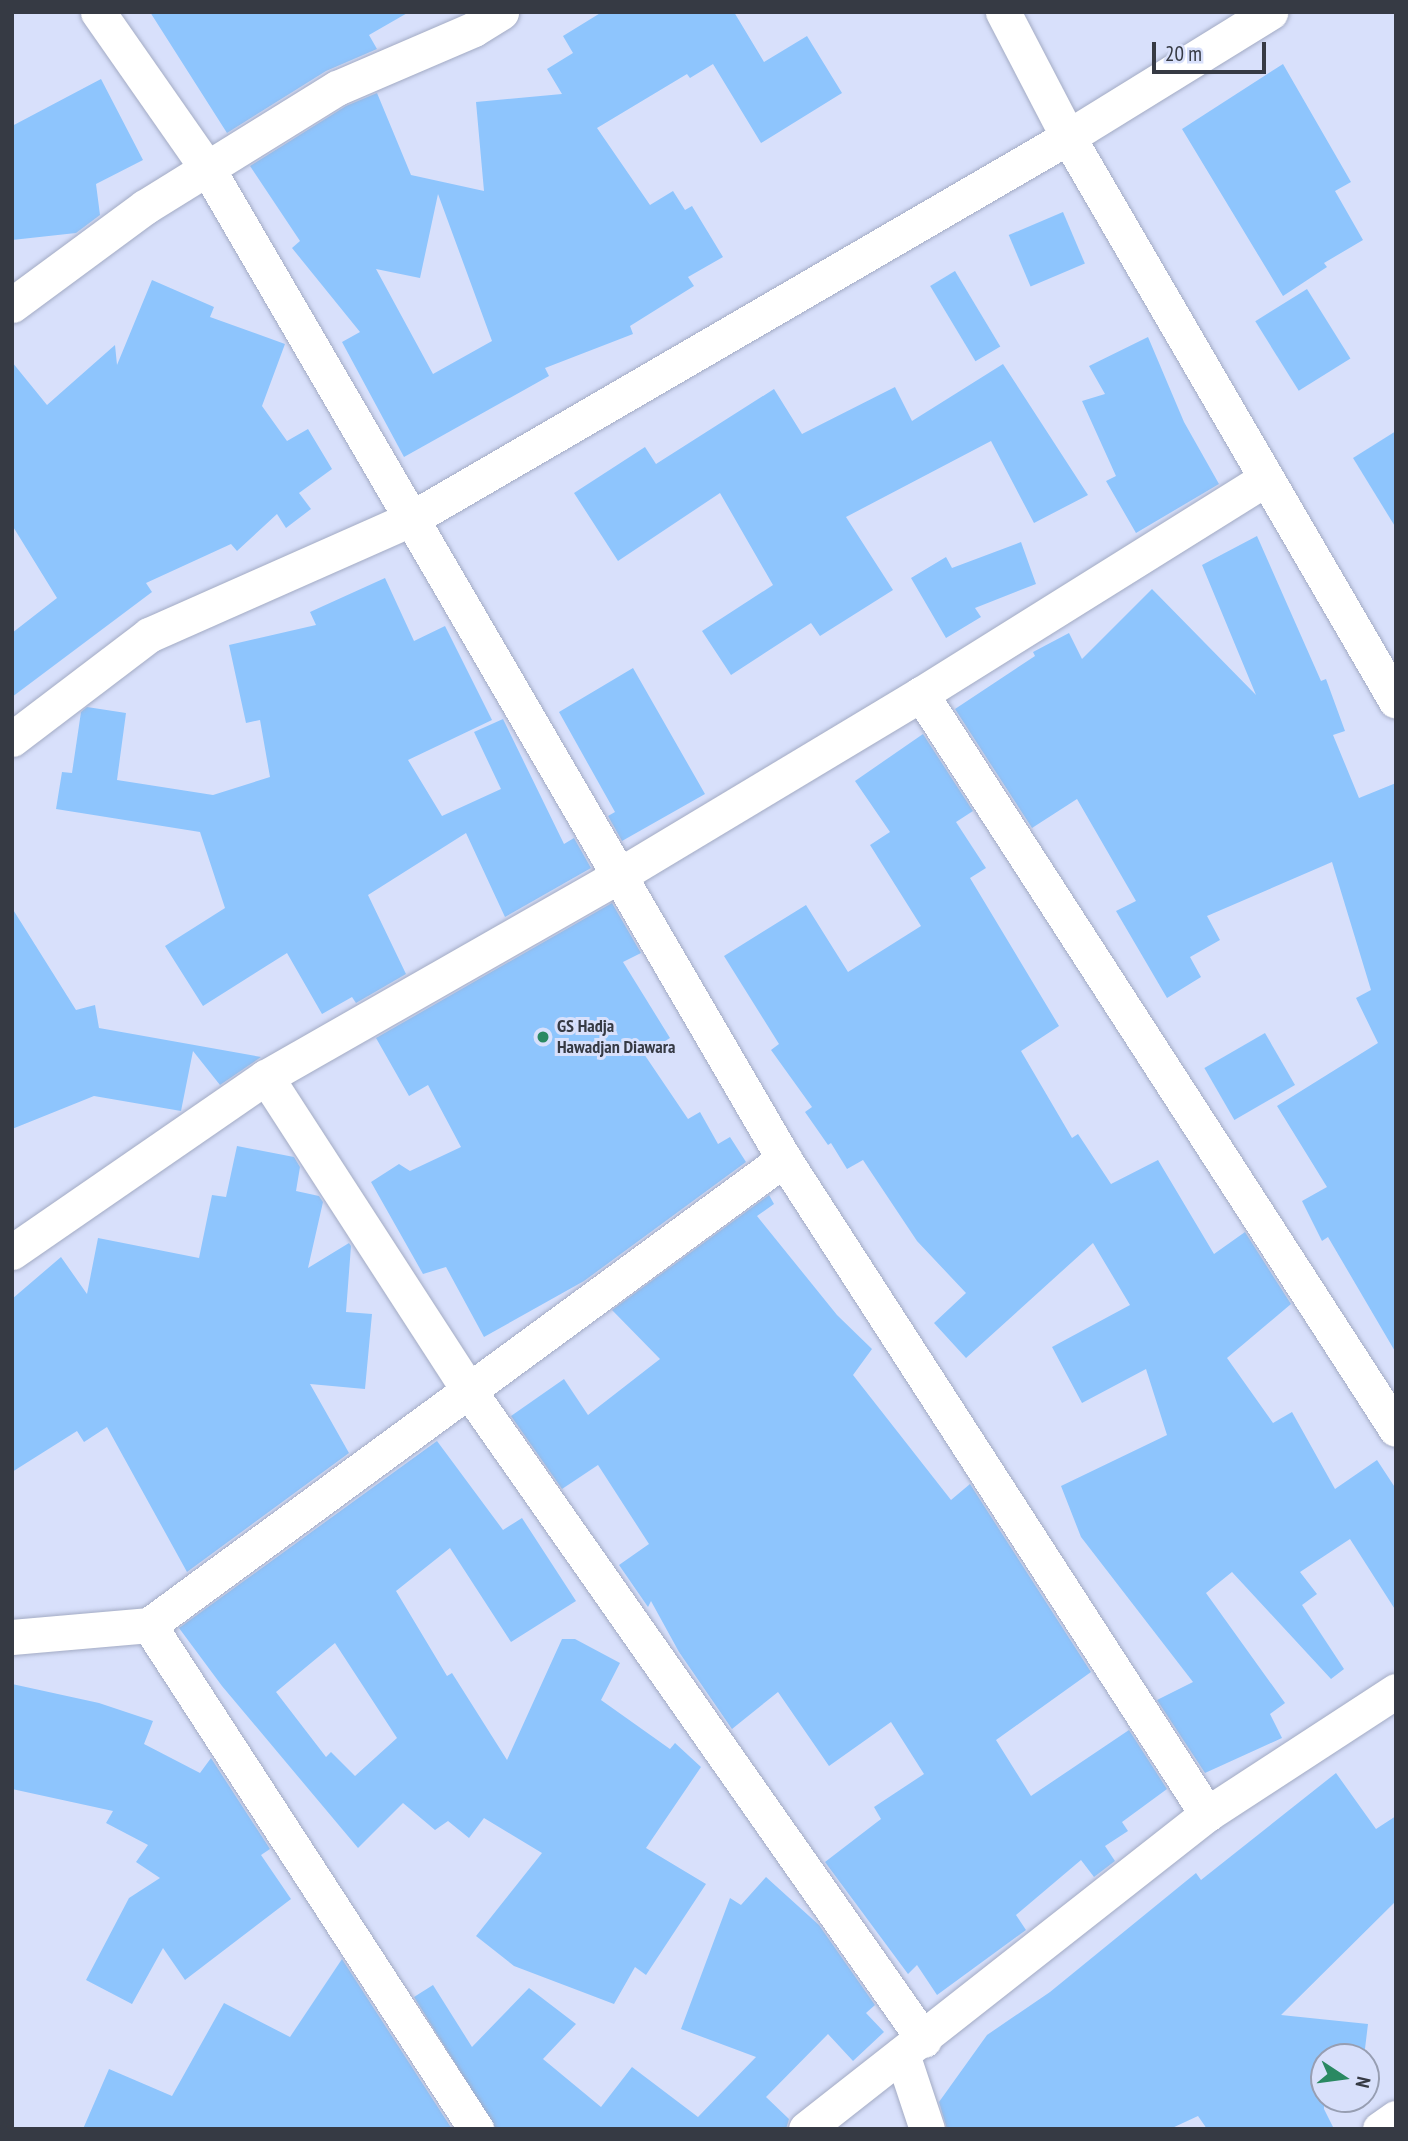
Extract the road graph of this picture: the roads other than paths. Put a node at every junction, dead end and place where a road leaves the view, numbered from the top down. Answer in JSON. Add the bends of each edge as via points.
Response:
{"nodes":[{"id":1,"x":99,"y":12,"type":"edge"},
{"id":2,"x":501,"y":12,"type":"edge"},
{"id":3,"x":1003,"y":12,"type":"edge"},
{"id":4,"x":1270,"y":12,"type":"edge"},
{"id":5,"x":1068,"y":137,"type":"junction"},
{"id":6,"x":209,"y":171,"type":"junction"},
{"id":7,"x":12,"y":305,"type":"edge"},
{"id":8,"x":1265,"y":479,"type":"junction"},
{"id":9,"x":409,"y":520,"type":"junction"},
{"id":10,"x":921,"y":694,"type":"junction"},
{"id":11,"x":1396,"y":701,"type":"edge"},
{"id":12,"x":12,"y":739,"type":"edge"},
{"id":13,"x":618,"y":876,"type":"junction"},
{"id":14,"x":266,"y":1077,"type":"junction"},
{"id":15,"x":784,"y":1158,"type":"junction"},
{"id":16,"x":12,"y":1252,"type":"edge"},
{"id":17,"x":467,"y":1388,"type":"junction"},
{"id":18,"x":1396,"y":1429,"type":"edge"},
{"id":19,"x":149,"y":1625,"type":"junction"},
{"id":20,"x":12,"y":1637,"type":"edge"},
{"id":21,"x":1396,"y":1691,"type":"edge"},
{"id":22,"x":1208,"y":1814,"type":"junction"},
{"id":23,"x":913,"y":2047,"type":"junction"},
{"id":24,"x":1396,"y":2118,"type":"edge"},
{"id":25,"x":476,"y":2129,"type":"edge"},
{"id":26,"x":806,"y":2129,"type":"edge"},
{"id":27,"x":927,"y":2129,"type":"edge"},
{"id":28,"x":1380,"y":2129,"type":"edge"}],
"edges":[{"from":1,"to":6,"type":"street"},
{"from":2,"to":6,"type":"street","via":[[474,29],[337,88]]},
{"from":3,"to":5,"type":"street"},
{"from":4,"to":5,"type":"street"},
{"from":5,"to":8,"type":"street"},
{"from":5,"to":9,"type":"street"},
{"from":6,"to":7,"type":"street","via":[[145,207]]},
{"from":6,"to":9,"type":"street"},
{"from":8,"to":10,"type":"street"},
{"from":8,"to":11,"type":"street"},
{"from":9,"to":12,"type":"street","via":[[149,635]]},
{"from":9,"to":13,"type":"street"},
{"from":10,"to":13,"type":"street"},
{"from":10,"to":18,"type":"street"},
{"from":13,"to":14,"type":"street"},
{"from":13,"to":15,"type":"street"},
{"from":14,"to":16,"type":"street"},
{"from":14,"to":17,"type":"street"},
{"from":15,"to":17,"type":"street"},
{"from":15,"to":22,"type":"street"},
{"from":17,"to":19,"type":"street"},
{"from":17,"to":23,"type":"street"},
{"from":19,"to":20,"type":"street"},
{"from":19,"to":25,"type":"street"},
{"from":21,"to":22,"type":"street"},
{"from":22,"to":23,"type":"street"},
{"from":23,"to":26,"type":"street"},
{"from":23,"to":27,"type":"street"},
{"from":24,"to":28,"type":"street"}]}
